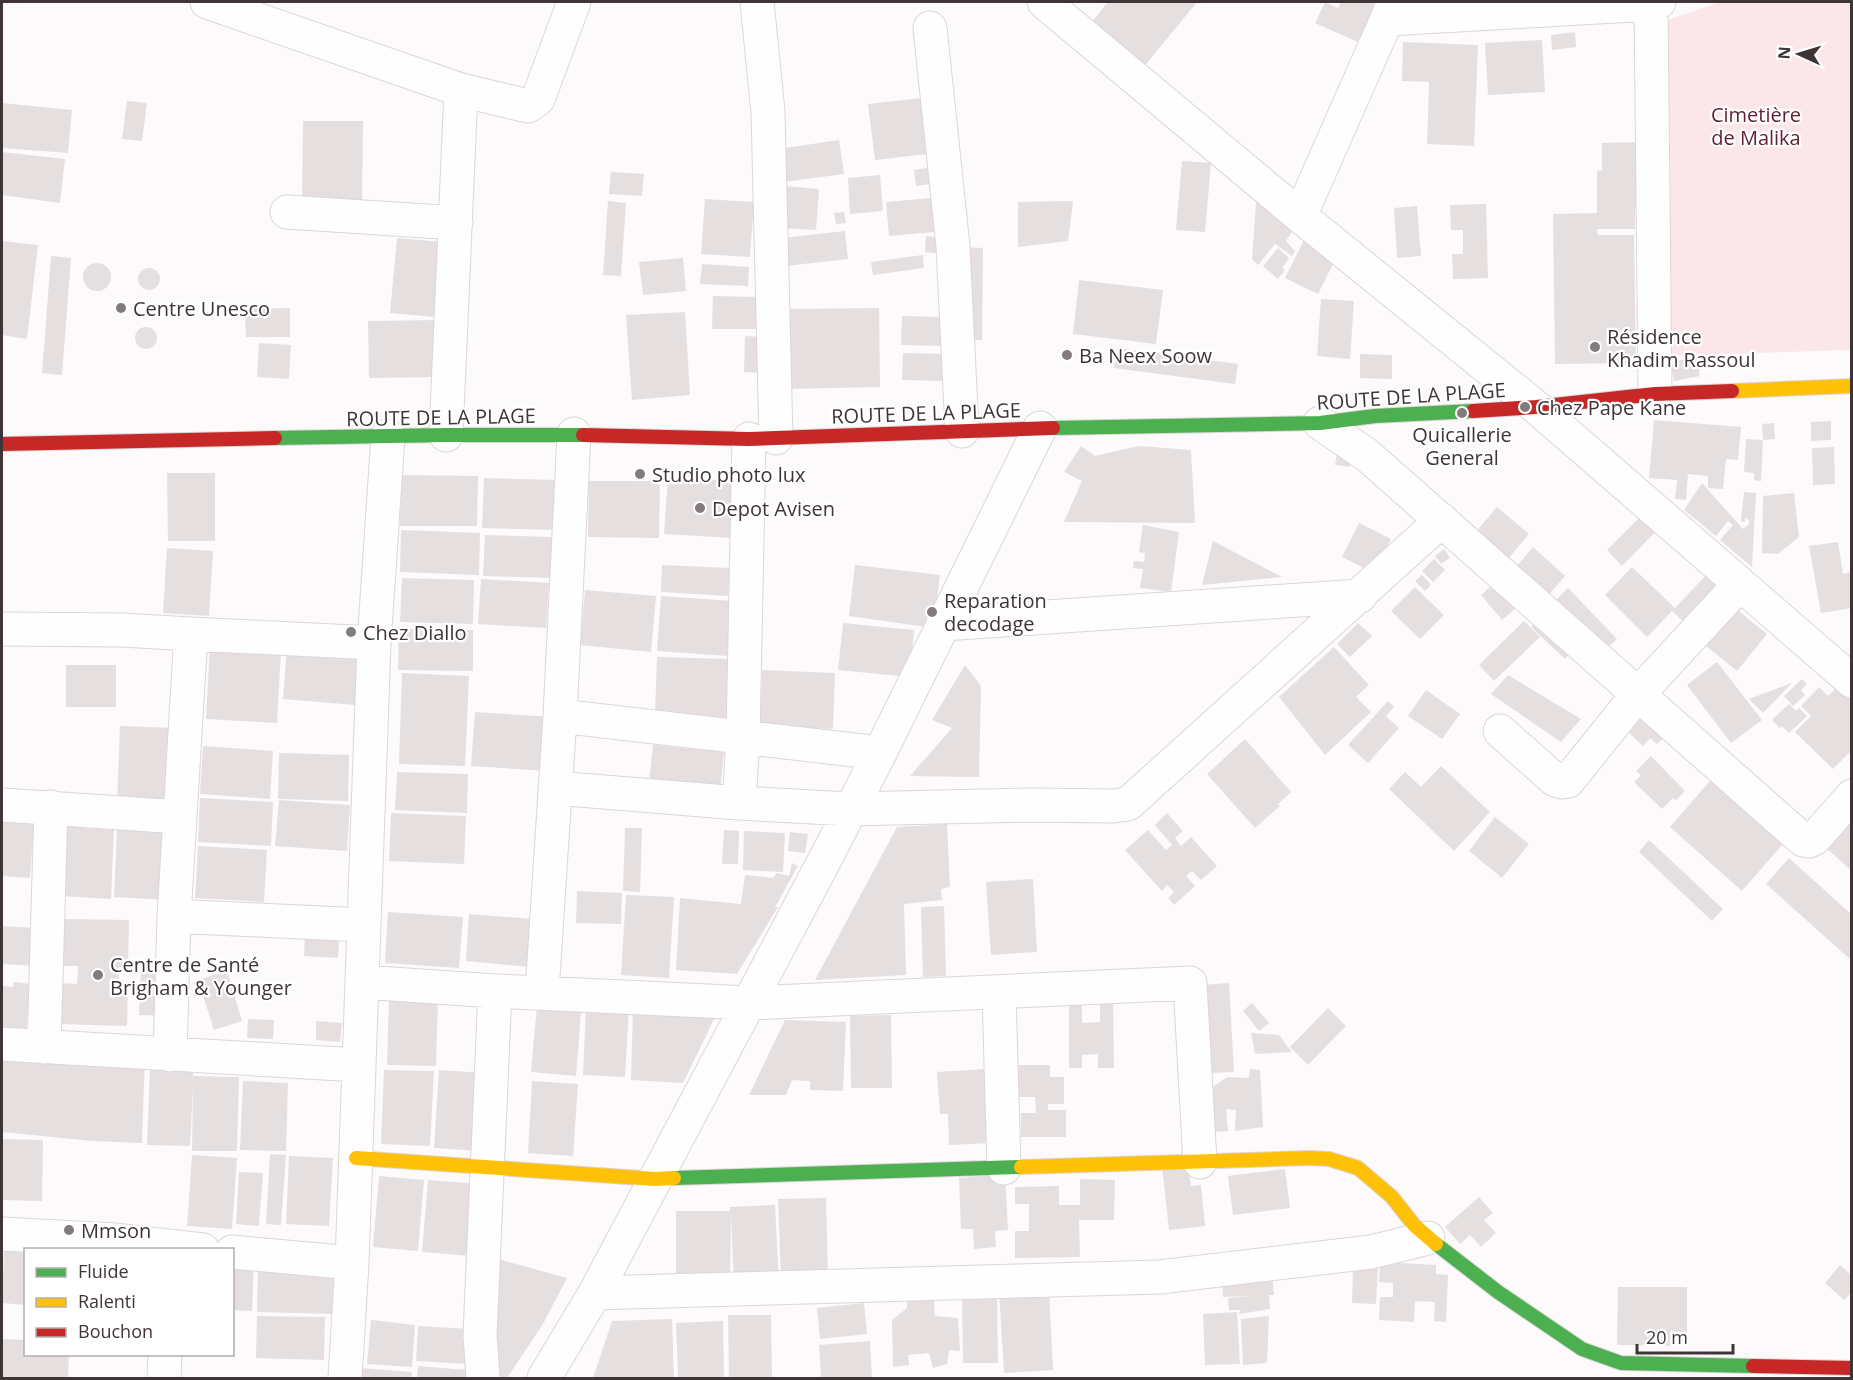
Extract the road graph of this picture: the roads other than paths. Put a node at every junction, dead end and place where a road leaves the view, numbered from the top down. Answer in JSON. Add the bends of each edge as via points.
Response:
{"nodes":[{"id":1,"x":207,"y":2,"type":"edge"},
{"id":2,"x":574,"y":2,"type":"edge"},
{"id":3,"x":757,"y":2,"type":"edge"},
{"id":4,"x":1044,"y":2,"type":"edge"},
{"id":5,"x":1655,"y":3,"type":"edge"},
{"id":6,"x":1390,"y":10,"type":"edge"},
{"id":7,"x":930,"y":28,"type":"dead end"},
{"id":8,"x":461,"y":90,"type":"junction"},
{"id":9,"x":287,"y":212,"type":"dead end"},
{"id":10,"x":1300,"y":216,"type":"junction"},
{"id":11,"x":456,"y":223,"type":"junction"},
{"id":12,"x":1851,"y":386,"type":"edge"},
{"id":13,"x":1655,"y":394,"type":"junction"},
{"id":14,"x":1536,"y":407,"type":"junction"},
{"id":15,"x":1320,"y":423,"type":"junction"},
{"id":16,"x":1040,"y":428,"type":"junction"},
{"id":17,"x":962,"y":431,"type":"junction"},
{"id":18,"x":574,"y":434,"type":"junction"},
{"id":19,"x":446,"y":435,"type":"junction"},
{"id":20,"x":388,"y":436,"type":"junction"},
{"id":21,"x":763,"y":439,"type":"junction"},
{"id":22,"x":2,"y":444,"type":"edge"},
{"id":23,"x":1442,"y":520,"type":"junction"},
{"id":24,"x":1740,"y":584,"type":"junction"},
{"id":25,"x":1360,"y":596,"type":"junction"},
{"id":26,"x":943,"y":624,"type":"junction"},
{"id":27,"x":2,"y":629,"type":"edge"},
{"id":28,"x":191,"y":634,"type":"junction"},
{"id":29,"x":374,"y":643,"type":"junction"},
{"id":30,"x":1851,"y":681,"type":"edge"},
{"id":31,"x":1638,"y":694,"type":"junction"},
{"id":32,"x":560,"y":716,"type":"junction"},
{"id":33,"x":1500,"y":731,"type":"dead end"},
{"id":34,"x":743,"y":737,"type":"junction"},
{"id":35,"x":880,"y":753,"type":"junction"},
{"id":36,"x":555,"y":788,"type":"junction"},
{"id":37,"x":1851,"y":796,"type":"edge"},
{"id":38,"x":739,"y":803,"type":"junction"},
{"id":39,"x":2,"y":805,"type":"edge"},
{"id":40,"x":51,"y":807,"type":"junction"},
{"id":41,"x":849,"y":809,"type":"junction"},
{"id":42,"x":180,"y":817,"type":"junction"},
{"id":43,"x":174,"y":916,"type":"junction"},
{"id":44,"x":362,"y":925,"type":"junction"},
{"id":45,"x":362,"y":982,"type":"junction"},
{"id":46,"x":495,"y":991,"type":"junction"},
{"id":47,"x":542,"y":992,"type":"junction"},
{"id":48,"x":999,"y":993,"type":"junction"},
{"id":49,"x":749,"y":1003,"type":"junction"},
{"id":50,"x":2,"y":1044,"type":"edge"},
{"id":51,"x":44,"y":1047,"type":"junction"},
{"id":52,"x":170,"y":1055,"type":"junction"},
{"id":53,"x":358,"y":1065,"type":"junction"},
{"id":54,"x":356,"y":1158,"type":"junction"},
{"id":55,"x":1200,"y":1162,"type":"junction"},
{"id":56,"x":488,"y":1167,"type":"junction"},
{"id":57,"x":1004,"y":1168,"type":"junction"},
{"id":58,"x":655,"y":1179,"type":"junction"},
{"id":59,"x":2,"y":1234,"type":"edge"},
{"id":60,"x":1428,"y":1238,"type":"junction"},
{"id":61,"x":171,"y":1248,"type":"edge"},
{"id":62,"x":234,"y":1252,"type":"edge"},
{"id":63,"x":351,"y":1263,"type":"junction"},
{"id":64,"x":595,"y":1293,"type":"junction"},
{"id":65,"x":165,"y":1356,"type":"edge"},
{"id":66,"x":1851,"y":1368,"type":"edge"},
{"id":67,"x":164,"y":1378,"type":"edge"},
{"id":68,"x":345,"y":1378,"type":"edge"},
{"id":69,"x":483,"y":1378,"type":"edge"},
{"id":70,"x":544,"y":1378,"type":"edge"}],
"edges":[{"from":1,"to":8,"type":"street"},
{"from":2,"to":8,"type":"street","via":[[538,99],[528,106]]},
{"from":3,"to":21,"type":"street","via":[[768,112]]},
{"from":4,"to":10,"type":"street"},
{"from":5,"to":6,"type":"street"},
{"from":5,"to":13,"type":"street"},
{"from":6,"to":10,"type":"street"},
{"from":7,"to":17,"type":"street","via":[[953,246]]},
{"from":8,"to":11,"type":"street"},
{"from":9,"to":11,"type":"street"},
{"from":10,"to":14,"type":"street"},
{"from":11,"to":19,"type":"street"},
{"from":12,"to":13,"type":"main road","name":"ROUTE DE LA PLAGE"},
{"from":13,"to":14,"type":"main road","name":"ROUTE DE LA PLAGE"},
{"from":14,"to":15,"type":"main road","name":"ROUTE DE LA PLAGE"},
{"from":14,"to":24,"type":"street"},
{"from":15,"to":16,"type":"main road","name":"ROUTE DE LA PLAGE"},
{"from":15,"to":23,"type":"street","via":[[1367,454]]},
{"from":16,"to":17,"type":"main road","name":"ROUTE DE LA PLAGE"},
{"from":16,"to":26,"type":"street"},
{"from":17,"to":21,"type":"main road","name":"ROUTE DE LA PLAGE"},
{"from":18,"to":19,"type":"main road","name":"ROUTE DE LA PLAGE"},
{"from":18,"to":21,"type":"main road","name":"ROUTE DE LA PLAGE"},
{"from":18,"to":32,"type":"street"},
{"from":19,"to":20,"type":"main road","name":"ROUTE DE LA PLAGE"},
{"from":20,"to":22,"type":"main road","name":"ROUTE DE LA PLAGE"},
{"from":20,"to":29,"type":"street"},
{"from":21,"to":34,"type":"street"},
{"from":23,"to":25,"type":"street"},
{"from":23,"to":31,"type":"street"},
{"from":24,"to":30,"type":"street"},
{"from":24,"to":31,"type":"street"},
{"from":25,"to":26,"type":"street"},
{"from":25,"to":41,"type":"street","via":[[1128,804]]},
{"from":26,"to":35,"type":"street"},
{"from":27,"to":28,"type":"street"},
{"from":28,"to":29,"type":"street"},
{"from":28,"to":42,"type":"street"},
{"from":29,"to":44,"type":"street"},
{"from":31,"to":33,"type":"street","via":[[1568,781],[1555,780]]},
{"from":31,"to":37,"type":"street","via":[[1803,840],[1815,838]]},
{"from":32,"to":34,"type":"street"},
{"from":32,"to":36,"type":"street"},
{"from":34,"to":35,"type":"street"},
{"from":34,"to":38,"type":"street"},
{"from":35,"to":41,"type":"street"},
{"from":36,"to":38,"type":"street"},
{"from":36,"to":47,"type":"street"},
{"from":38,"to":41,"type":"street"},
{"from":39,"to":40,"type":"street"},
{"from":40,"to":42,"type":"street"},
{"from":40,"to":51,"type":"street"},
{"from":41,"to":49,"type":"street"},
{"from":42,"to":43,"type":"street"},
{"from":43,"to":44,"type":"street"},
{"from":43,"to":52,"type":"street"},
{"from":44,"to":45,"type":"street"},
{"from":45,"to":46,"type":"street"},
{"from":45,"to":53,"type":"street"},
{"from":46,"to":47,"type":"street"},
{"from":46,"to":56,"type":"street"},
{"from":47,"to":49,"type":"street"},
{"from":48,"to":49,"type":"street"},
{"from":48,"to":55,"type":"street","via":[[1190,983]]},
{"from":48,"to":57,"type":"street"},
{"from":49,"to":58,"type":"street"},
{"from":50,"to":51,"type":"street"},
{"from":51,"to":52,"type":"street"},
{"from":52,"to":53,"type":"street"},
{"from":53,"to":54,"type":"street"},
{"from":54,"to":56,"type":"main road"},
{"from":54,"to":63,"type":"street"},
{"from":55,"to":57,"type":"main road"},
{"from":55,"to":60,"type":"main road","via":[[1310,1158],[1358,1168],[1392,1197]]},
{"from":56,"to":58,"type":"main road"},
{"from":56,"to":69,"type":"street","via":[[480,1335]]},
{"from":57,"to":58,"type":"main road"},
{"from":58,"to":64,"type":"street"},
{"from":59,"to":61,"type":"street","via":[[114,1240]]},
{"from":60,"to":64,"type":"street","via":[[1371,1252],[1160,1277]]},
{"from":60,"to":66,"type":"main road","via":[[1582,1349],[1622,1363]]},
{"from":62,"to":63,"type":"street"},
{"from":63,"to":68,"type":"street"},
{"from":64,"to":70,"type":"street"},
{"from":65,"to":67,"type":"street"}]}
